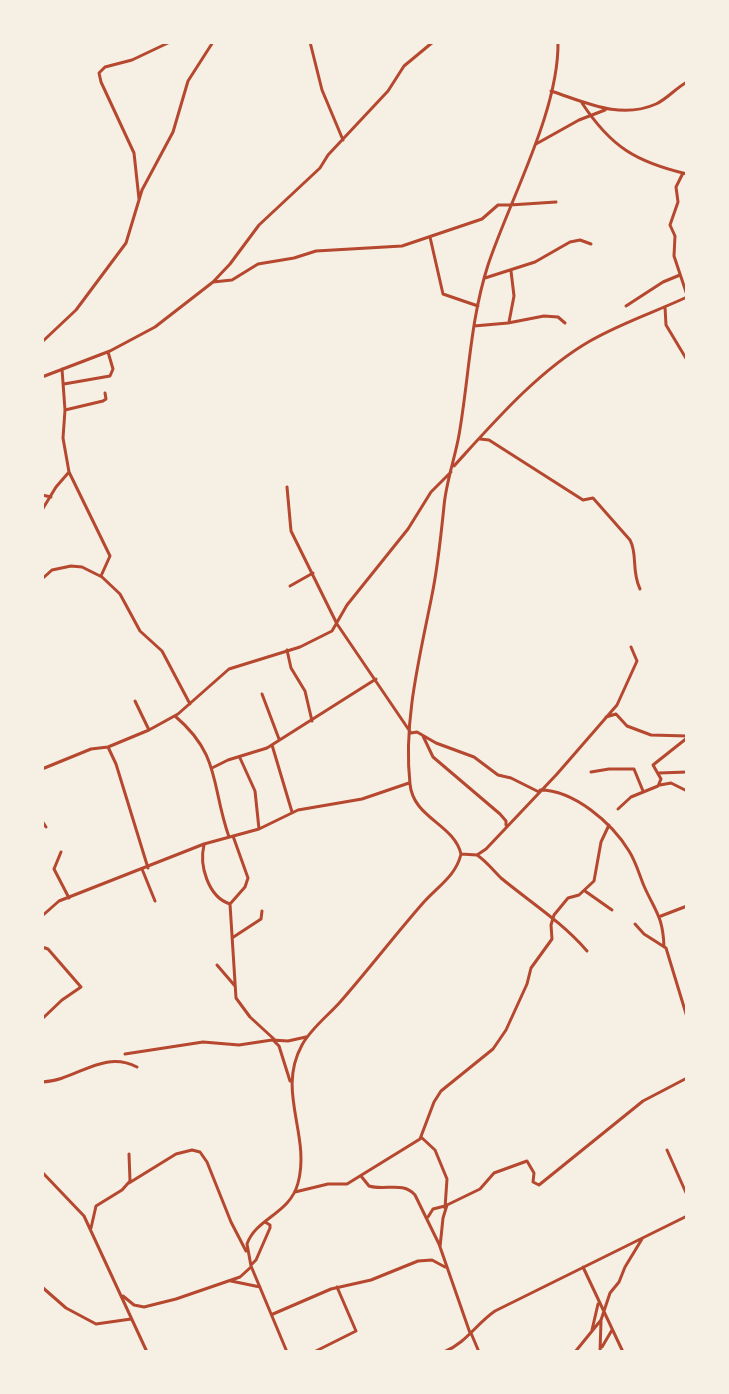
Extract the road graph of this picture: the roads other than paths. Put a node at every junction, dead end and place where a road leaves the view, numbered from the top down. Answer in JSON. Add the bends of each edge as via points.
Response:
{"nodes":[{"id":1,"x":170,"y":42,"type":"edge"},
{"id":2,"x":213,"y":42,"type":"edge"},
{"id":3,"x":310,"y":42,"type":"edge"},
{"id":4,"x":433,"y":42,"type":"edge"},
{"id":5,"x":558,"y":42,"type":"edge"},
{"id":6,"x":687,"y":82,"type":"edge"},
{"id":7,"x":550,"y":91,"type":"junction"},
{"id":8,"x":581,"y":101,"type":"junction"},
{"id":9,"x":607,"y":110,"type":"junction"},
{"id":10,"x":590,"y":115,"type":"junction"},
{"id":11,"x":343,"y":140,"type":"junction"},
{"id":12,"x":534,"y":145,"type":"junction"},
{"id":13,"x":685,"y":173,"type":"edge"},
{"id":14,"x":140,"y":200,"type":"junction"},
{"id":15,"x":556,"y":202,"type":"dead end"},
{"id":16,"x":510,"y":205,"type":"junction"},
{"id":17,"x":430,"y":237,"type":"junction"},
{"id":18,"x":591,"y":244,"type":"dead end"},
{"id":19,"x":511,"y":271,"type":"junction"},
{"id":20,"x":680,"y":275,"type":"junction"},
{"id":21,"x":485,"y":278,"type":"junction"},
{"id":22,"x":213,"y":282,"type":"junction"},
{"id":23,"x":687,"y":296,"type":"edge"},
{"id":24,"x":478,"y":306,"type":"junction"},
{"id":25,"x":626,"y":306,"type":"dead end"},
{"id":26,"x":665,"y":307,"type":"junction"},
{"id":27,"x":508,"y":323,"type":"junction"},
{"id":28,"x":565,"y":323,"type":"dead end"},
{"id":29,"x":474,"y":326,"type":"junction"},
{"id":30,"x":42,"y":342,"type":"edge"},
{"id":31,"x":108,"y":352,"type":"junction"},
{"id":32,"x":687,"y":360,"type":"edge"},
{"id":33,"x":62,"y":369,"type":"junction"},
{"id":34,"x":42,"y":377,"type":"edge"},
{"id":35,"x":64,"y":384,"type":"junction"},
{"id":36,"x":105,"y":393,"type":"dead end"},
{"id":37,"x":65,"y":410,"type":"junction"},
{"id":38,"x":480,"y":439,"type":"junction"},
{"id":39,"x":454,"y":466,"type":"junction"},
{"id":40,"x":453,"y":471,"type":"junction"},
{"id":41,"x":69,"y":472,"type":"junction"},
{"id":42,"x":287,"y":487,"type":"dead end"},
{"id":43,"x":42,"y":495,"type":"edge"},
{"id":44,"x":51,"y":497,"type":"junction"},
{"id":45,"x":42,"y":510,"type":"edge"},
{"id":46,"x":313,"y":573,"type":"junction"},
{"id":47,"x":101,"y":576,"type":"junction"},
{"id":48,"x":42,"y":579,"type":"edge"},
{"id":49,"x":290,"y":586,"type":"dead end"},
{"id":50,"x":640,"y":589,"type":"dead end"},
{"id":51,"x":337,"y":624,"type":"junction"},
{"id":52,"x":631,"y":647,"type":"dead end"},
{"id":53,"x":287,"y":650,"type":"junction"},
{"id":54,"x":376,"y":679,"type":"junction"},
{"id":55,"x":262,"y":694,"type":"dead end"},
{"id":56,"x":135,"y":701,"type":"dead end"},
{"id":57,"x":190,"y":704,"type":"junction"},
{"id":58,"x":175,"y":716,"type":"junction"},
{"id":59,"x":606,"y":717,"type":"junction"},
{"id":60,"x":312,"y":722,"type":"junction"},
{"id":61,"x":149,"y":730,"type":"junction"},
{"id":62,"x":411,"y":733,"type":"junction"},
{"id":63,"x":422,"y":734,"type":"junction"},
{"id":64,"x":687,"y":737,"type":"edge"},
{"id":65,"x":279,"y":740,"type":"junction"},
{"id":66,"x":272,"y":745,"type":"junction"},
{"id":67,"x":108,"y":747,"type":"junction"},
{"id":68,"x":240,"y":758,"type":"junction"},
{"id":69,"x":212,"y":768,"type":"junction"},
{"id":70,"x":42,"y":769,"type":"edge"},
{"id":71,"x":591,"y":772,"type":"dead end"},
{"id":72,"x":687,"y":772,"type":"edge"},
{"id":73,"x":659,"y":773,"type":"junction"},
{"id":74,"x":674,"y":774,"type":"junction"},
{"id":75,"x":662,"y":781,"type":"junction"},
{"id":76,"x":409,"y":782,"type":"junction"},
{"id":77,"x":658,"y":786,"type":"junction"},
{"id":78,"x":539,"y":791,"type":"junction"},
{"id":79,"x":687,"y":791,"type":"edge"},
{"id":80,"x":643,"y":792,"type":"junction"},
{"id":81,"x":618,"y":809,"type":"dead end"},
{"id":82,"x":292,"y":813,"type":"junction"},
{"id":83,"x":42,"y":820,"type":"edge"},
{"id":84,"x":609,"y":825,"type":"junction"},
{"id":85,"x":46,"y":827,"type":"dead end"},
{"id":86,"x":506,"y":827,"type":"junction"},
{"id":87,"x":259,"y":829,"type":"junction"},
{"id":88,"x":231,"y":837,"type":"junction"},
{"id":89,"x":204,"y":844,"type":"junction"},
{"id":90,"x":61,"y":852,"type":"dead end"},
{"id":91,"x":461,"y":854,"type":"junction"},
{"id":92,"x":477,"y":855,"type":"junction"},
{"id":93,"x":148,"y":868,"type":"junction"},
{"id":94,"x":142,"y":869,"type":"junction"},
{"id":95,"x":687,"y":880,"type":"edge"},
{"id":96,"x":687,"y":885,"type":"edge"},
{"id":97,"x":585,"y":891,"type":"junction"},
{"id":98,"x":69,"y":897,"type":"junction"},
{"id":99,"x":155,"y":901,"type":"dead end"},
{"id":100,"x":230,"y":904,"type":"junction"},
{"id":101,"x":687,"y":906,"type":"edge"},
{"id":102,"x":612,"y":910,"type":"dead end"},
{"id":103,"x":262,"y":911,"type":"dead end"},
{"id":104,"x":42,"y":916,"type":"edge"},
{"id":105,"x":660,"y":916,"type":"junction"},
{"id":106,"x":552,"y":921,"type":"junction"},
{"id":107,"x":635,"y":924,"type":"dead end"},
{"id":108,"x":232,"y":938,"type":"junction"},
{"id":109,"x":42,"y":946,"type":"edge"},
{"id":110,"x":664,"y":947,"type":"junction"},
{"id":111,"x":586,"y":951,"type":"dead end"},
{"id":112,"x":217,"y":965,"type":"dead end"},
{"id":113,"x":235,"y":986,"type":"junction"},
{"id":114,"x":687,"y":1017,"type":"edge"},
{"id":115,"x":42,"y":1019,"type":"edge"},
{"id":116,"x":307,"y":1037,"type":"junction"},
{"id":117,"x":273,"y":1040,"type":"junction"},
{"id":118,"x":125,"y":1053,"type":"dead end"},
{"id":119,"x":137,"y":1067,"type":"dead end"},
{"id":120,"x":687,"y":1078,"type":"edge"},
{"id":121,"x":42,"y":1082,"type":"edge"},
{"id":122,"x":291,"y":1082,"type":"junction"},
{"id":123,"x":421,"y":1137,"type":"junction"},
{"id":124,"x":668,"y":1150,"type":"dead end"},
{"id":125,"x":129,"y":1154,"type":"dead end"},
{"id":126,"x":42,"y":1172,"type":"edge"},
{"id":127,"x":361,"y":1176,"type":"junction"},
{"id":128,"x":129,"y":1183,"type":"junction"},
{"id":129,"x":295,"y":1192,"type":"junction"},
{"id":130,"x":687,"y":1196,"type":"edge"},
{"id":131,"x":445,"y":1207,"type":"junction"},
{"id":132,"x":687,"y":1216,"type":"edge"},
{"id":133,"x":428,"y":1219,"type":"junction"},
{"id":134,"x":265,"y":1222,"type":"junction"},
{"id":135,"x":91,"y":1230,"type":"junction"},
{"id":136,"x":643,"y":1238,"type":"junction"},
{"id":137,"x":440,"y":1247,"type":"junction"},
{"id":138,"x":248,"y":1253,"type":"junction"},
{"id":139,"x":251,"y":1265,"type":"junction"},
{"id":140,"x":583,"y":1267,"type":"junction"},
{"id":141,"x":446,"y":1268,"type":"junction"},
{"id":142,"x":230,"y":1281,"type":"junction"},
{"id":143,"x":42,"y":1287,"type":"edge"},
{"id":144,"x":337,"y":1287,"type":"junction"},
{"id":145,"x":262,"y":1289,"type":"junction"},
{"id":146,"x":122,"y":1295,"type":"junction"},
{"id":147,"x":598,"y":1303,"type":"junction"},
{"id":148,"x":603,"y":1310,"type":"junction"},
{"id":149,"x":273,"y":1314,"type":"junction"},
{"id":150,"x":131,"y":1319,"type":"junction"},
{"id":151,"x":601,"y":1320,"type":"junction"},
{"id":152,"x":612,"y":1330,"type":"junction"},
{"id":153,"x":591,"y":1331,"type":"junction"},
{"id":154,"x":471,"y":1334,"type":"junction"},
{"id":155,"x":600,"y":1350,"type":"edge"},
{"id":156,"x":147,"y":1352,"type":"edge"},
{"id":157,"x":287,"y":1352,"type":"edge"},
{"id":158,"x":314,"y":1352,"type":"edge"},
{"id":159,"x":444,"y":1352,"type":"edge"},
{"id":160,"x":480,"y":1352,"type":"edge"},
{"id":161,"x":575,"y":1352,"type":"edge"},
{"id":162,"x":623,"y":1352,"type":"edge"}],
"edges":[{"from":1,"to":14,"type":"street","via":[[132,60],[105,67],[99,73],[134,153]]},
{"from":2,"to":14,"type":"street","via":[[188,81],[173,132]]},
{"from":3,"to":11,"type":"street","via":[[322,90]]},
{"from":4,"to":11,"type":"street","via":[[404,66],[388,91]]},
{"from":5,"to":7,"type":"street"},
{"from":6,"to":9,"type":"street","via":[[657,103]]},
{"from":7,"to":8,"type":"street"},
{"from":7,"to":12,"type":"street"},
{"from":8,"to":9,"type":"street"},
{"from":8,"to":10,"type":"street"},
{"from":9,"to":10,"type":"street"},
{"from":10,"to":12,"type":"street"},
{"from":10,"to":13,"type":"street","via":[[629,155]]},
{"from":11,"to":22,"type":"street","via":[[320,168],[260,225]]},
{"from":12,"to":16,"type":"street"},
{"from":13,"to":20,"type":"street","via":[[676,187],[678,201],[670,222]]},
{"from":14,"to":30,"type":"street","via":[[122,250],[76,310]]},
{"from":15,"to":16,"type":"street"},
{"from":16,"to":17,"type":"street","via":[[498,205],[482,219]]},
{"from":16,"to":21,"type":"street"},
{"from":17,"to":22,"type":"street","via":[[393,247],[316,251],[258,264],[232,280]]},
{"from":17,"to":24,"type":"street","via":[[443,294]]},
{"from":18,"to":19,"type":"street","via":[[570,242]]},
{"from":19,"to":21,"type":"street"},
{"from":19,"to":27,"type":"street","via":[[514,296]]},
{"from":20,"to":23,"type":"street"},
{"from":20,"to":25,"type":"street"},
{"from":21,"to":24,"type":"street"},
{"from":22,"to":31,"type":"street","via":[[154,327]]},
{"from":23,"to":26,"type":"street"},
{"from":24,"to":29,"type":"street"},
{"from":26,"to":32,"type":"street","via":[[666,325]]},
{"from":26,"to":38,"type":"street","via":[[613,329],[571,353]]},
{"from":27,"to":28,"type":"street","via":[[553,316]]},
{"from":27,"to":29,"type":"street"},
{"from":29,"to":39,"type":"street"},
{"from":31,"to":33,"type":"street"},
{"from":31,"to":35,"type":"street","via":[[113,369],[110,376]]},
{"from":33,"to":34,"type":"street"},
{"from":33,"to":35,"type":"street"},
{"from":35,"to":37,"type":"street"},
{"from":36,"to":37,"type":"street","via":[[105,400]]},
{"from":37,"to":41,"type":"street","via":[[63,438]]},
{"from":38,"to":39,"type":"street"},
{"from":38,"to":50,"type":"street","via":[[489,440],[583,500],[593,498],[630,540],[633,573]]},
{"from":39,"to":40,"type":"street"},
{"from":40,"to":51,"type":"street","via":[[431,492]]},
{"from":40,"to":62,"type":"street","via":[[444,504]]},
{"from":41,"to":44,"type":"street"},
{"from":41,"to":47,"type":"street","via":[[110,556]]},
{"from":42,"to":46,"type":"street","via":[[291,531]]},
{"from":43,"to":44,"type":"street"},
{"from":44,"to":45,"type":"street"},
{"from":46,"to":49,"type":"street"},
{"from":46,"to":51,"type":"street"},
{"from":47,"to":48,"type":"street","via":[[71,566],[50,570]]},
{"from":47,"to":57,"type":"street","via":[[120,594],[140,631],[162,651]]},
{"from":51,"to":53,"type":"street","via":[[317,640]]},
{"from":51,"to":54,"type":"street"},
{"from":52,"to":59,"type":"street","via":[[637,659],[634,670]]},
{"from":53,"to":57,"type":"street","via":[[229,669]]},
{"from":53,"to":60,"type":"street","via":[[291,668],[305,691]]},
{"from":54,"to":60,"type":"street"},
{"from":54,"to":62,"type":"street"},
{"from":55,"to":65,"type":"street"},
{"from":56,"to":61,"type":"street"},
{"from":57,"to":58,"type":"street"},
{"from":58,"to":61,"type":"street"},
{"from":58,"to":69,"type":"street","via":[[202,745]]},
{"from":59,"to":64,"type":"street","via":[[616,714],[627,726],[651,735]]},
{"from":59,"to":78,"type":"street"},
{"from":60,"to":65,"type":"street"},
{"from":61,"to":67,"type":"street"},
{"from":62,"to":63,"type":"street"},
{"from":62,"to":76,"type":"street"},
{"from":63,"to":78,"type":"street","via":[[467,753],[498,775]]},
{"from":63,"to":86,"type":"street","via":[[433,757],[500,814]]},
{"from":64,"to":73,"type":"street","via":[[653,765]]},
{"from":65,"to":66,"type":"street"},
{"from":66,"to":68,"type":"street"},
{"from":66,"to":82,"type":"street"},
{"from":67,"to":70,"type":"street","via":[[91,749]]},
{"from":67,"to":93,"type":"street"},
{"from":68,"to":69,"type":"street","via":[[228,759]]},
{"from":68,"to":87,"type":"street","via":[[255,791]]},
{"from":69,"to":88,"type":"street"},
{"from":71,"to":80,"type":"street","via":[[634,770]]},
{"from":72,"to":74,"type":"street"},
{"from":73,"to":74,"type":"street"},
{"from":73,"to":75,"type":"street"},
{"from":74,"to":75,"type":"street"},
{"from":75,"to":77,"type":"street"},
{"from":76,"to":82,"type":"street","via":[[362,799]]},
{"from":76,"to":91,"type":"street","via":[[421,810],[456,841]]},
{"from":77,"to":79,"type":"street","via":[[671,783]]},
{"from":77,"to":80,"type":"street"},
{"from":78,"to":84,"type":"street","via":[[561,793]]},
{"from":78,"to":86,"type":"street"},
{"from":80,"to":81,"type":"street","via":[[627,799]]},
{"from":82,"to":87,"type":"street"},
{"from":83,"to":85,"type":"street"},
{"from":84,"to":97,"type":"street","via":[[596,860],[595,877]]},
{"from":84,"to":105,"type":"street","via":[[629,850]]},
{"from":86,"to":92,"type":"street"},
{"from":87,"to":88,"type":"street"},
{"from":88,"to":89,"type":"street"},
{"from":88,"to":100,"type":"street","via":[[248,878]]},
{"from":89,"to":93,"type":"street"},
{"from":89,"to":100,"type":"street","via":[[202,856],[211,888]]},
{"from":90,"to":98,"type":"street","via":[[54,869]]},
{"from":91,"to":92,"type":"street"},
{"from":91,"to":116,"type":"street","via":[[452,873]]},
{"from":92,"to":106,"type":"street","via":[[545,910]]},
{"from":93,"to":94,"type":"street"},
{"from":94,"to":98,"type":"street"},
{"from":94,"to":99,"type":"street"},
{"from":95,"to":96,"type":"street"},
{"from":97,"to":102,"type":"street"},
{"from":97,"to":106,"type":"street","via":[[568,898]]},
{"from":98,"to":104,"type":"street"},
{"from":100,"to":108,"type":"street"},
{"from":101,"to":105,"type":"street"},
{"from":103,"to":108,"type":"street","via":[[261,919]]},
{"from":105,"to":110,"type":"street"},
{"from":106,"to":111,"type":"street"},
{"from":106,"to":123,"type":"street","via":[[552,939],[531,968],[506,1030],[493,1049],[441,1091]]},
{"from":107,"to":110,"type":"street"},
{"from":108,"to":113,"type":"street"},
{"from":109,"to":115,"type":"street","via":[[81,987]]},
{"from":110,"to":114,"type":"street"},
{"from":112,"to":113,"type":"street"},
{"from":113,"to":117,"type":"street","via":[[241,1008]]},
{"from":116,"to":117,"type":"street"},
{"from":116,"to":122,"type":"street"},
{"from":117,"to":118,"type":"street","via":[[239,1045],[203,1042]]},
{"from":117,"to":122,"type":"street","via":[[279,1046]]},
{"from":119,"to":121,"type":"street","via":[[126,1061],[108,1061]]},
{"from":120,"to":131,"type":"street","via":[[644,1101],[539,1185],[533,1182],[534,1173],[525,1161],[494,1173],[480,1189]]},
{"from":122,"to":129,"type":"street","via":[[301,1158]]},
{"from":123,"to":127,"type":"street"},
{"from":123,"to":131,"type":"street","via":[[435,1150],[447,1179]]},
{"from":124,"to":130,"type":"street"},
{"from":125,"to":128,"type":"street"},
{"from":126,"to":135,"type":"street","via":[[78,1209]]},
{"from":127,"to":129,"type":"street","via":[[345,1184],[325,1184]]},
{"from":127,"to":133,"type":"street","via":[[375,1188],[411,1190]]},
{"from":128,"to":135,"type":"street","via":[[96,1206]]},
{"from":128,"to":138,"type":"street","via":[[176,1154],[200,1152]]},
{"from":129,"to":134,"type":"street"},
{"from":131,"to":133,"type":"street","via":[[431,1211]]},
{"from":131,"to":137,"type":"street"},
{"from":132,"to":136,"type":"street"},
{"from":133,"to":137,"type":"street"},
{"from":134,"to":138,"type":"street","via":[[249,1238]]},
{"from":134,"to":139,"type":"street","via":[[270,1228]]},
{"from":135,"to":146,"type":"street"},
{"from":136,"to":140,"type":"street"},
{"from":136,"to":148,"type":"street"},
{"from":137,"to":141,"type":"street"},
{"from":138,"to":139,"type":"street"},
{"from":139,"to":142,"type":"street","via":[[246,1274]]},
{"from":139,"to":145,"type":"street"},
{"from":140,"to":147,"type":"street"},
{"from":140,"to":154,"type":"street","via":[[495,1311]]},
{"from":141,"to":144,"type":"street","via":[[425,1260],[371,1280]]},
{"from":141,"to":154,"type":"street"},
{"from":142,"to":145,"type":"street"},
{"from":142,"to":146,"type":"street","via":[[144,1307],[134,1305]]},
{"from":143,"to":150,"type":"street","via":[[56,1301],[96,1324]]},
{"from":144,"to":149,"type":"street"},
{"from":144,"to":158,"type":"street","via":[[356,1330]]},
{"from":145,"to":149,"type":"street"},
{"from":146,"to":150,"type":"street"},
{"from":147,"to":148,"type":"street"},
{"from":147,"to":153,"type":"street"},
{"from":148,"to":151,"type":"street"},
{"from":148,"to":152,"type":"street"},
{"from":149,"to":157,"type":"street"},
{"from":150,"to":156,"type":"street"},
{"from":151,"to":153,"type":"street"},
{"from":151,"to":155,"type":"street"},
{"from":152,"to":155,"type":"street"},
{"from":152,"to":162,"type":"street"},
{"from":153,"to":161,"type":"street"},
{"from":154,"to":159,"type":"street"},
{"from":154,"to":160,"type":"street"}]}
